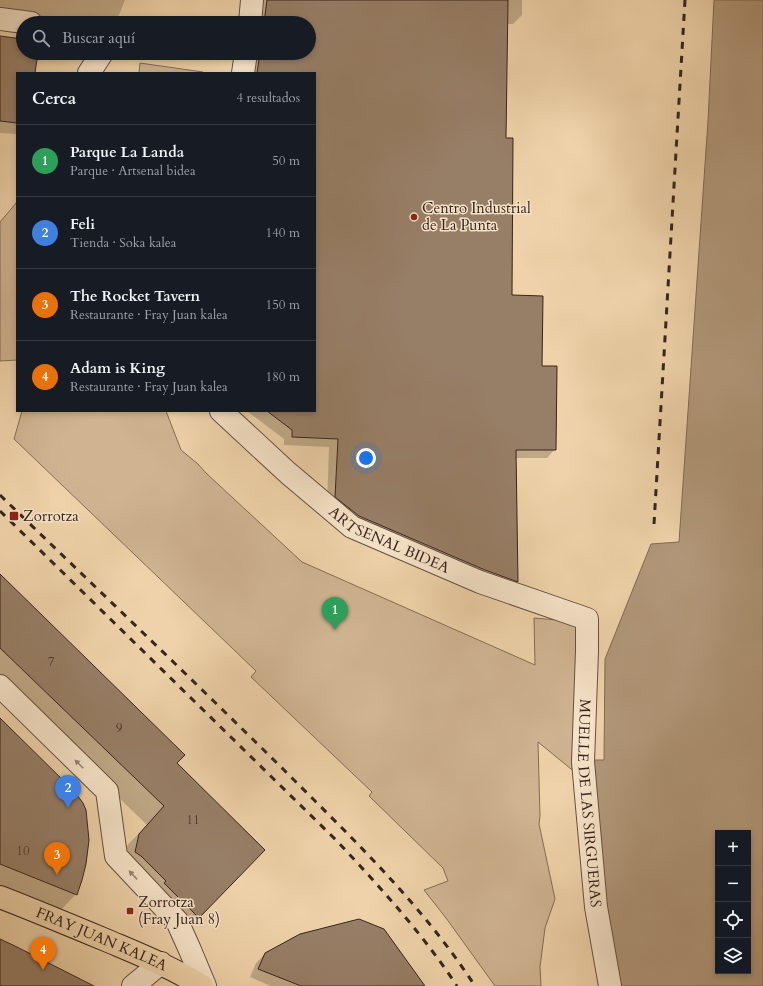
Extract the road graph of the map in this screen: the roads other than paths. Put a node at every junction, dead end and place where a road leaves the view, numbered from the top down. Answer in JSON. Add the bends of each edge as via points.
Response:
{"nodes":[{"id":1,"x":252,"y":0,"type":"edge"},
{"id":2,"x":251,"y":16,"type":"edge"},
{"id":3,"x":0,"y":19,"type":"edge"},
{"id":4,"x":16,"y":21,"type":"edge"},
{"id":5,"x":97,"y":60,"type":"edge"},
{"id":6,"x":245,"y":60,"type":"edge"},
{"id":7,"x":90,"y":72,"type":"edge"},
{"id":8,"x":243,"y":72,"type":"edge"},
{"id":9,"x":222,"y":412,"type":"edge"},
{"id":10,"x":587,"y":619,"type":"joint"},
{"id":11,"x":0,"y":686,"type":"edge"},
{"id":12,"x":0,"y":897,"type":"edge"},
{"id":13,"x":161,"y":963,"type":"junction"},
{"id":14,"x":133,"y":986,"type":"edge"},
{"id":15,"x":202,"y":986,"type":"edge"},
{"id":16,"x":205,"y":986,"type":"edge"},
{"id":17,"x":610,"y":986,"type":"edge"}],
"edges":[{"from":1,"to":2,"type":"street"},
{"from":3,"to":4,"type":"street"},
{"from":5,"to":7,"type":"street"},
{"from":6,"to":8,"type":"street"},
{"from":9,"to":10,"type":"street","name":"ARTSENAL BIDEA","via":[[352,527],[480,582]]},
{"from":10,"to":17,"type":"street","name":"MUELLE DE LAS SIRGUERAS","via":[[583,762],[596,907]]},
{"from":16,"to":11,"type":"street","one_way":true,"via":[[177,921],[116,856],[107,791]]},
{"from":12,"to":13,"type":"main road","name":"FRAY JUAN KALEA"},
{"from":13,"to":14,"type":"street"},
{"from":13,"to":15,"type":"main road","name":"FRAY JUAN KALEA"}]}
